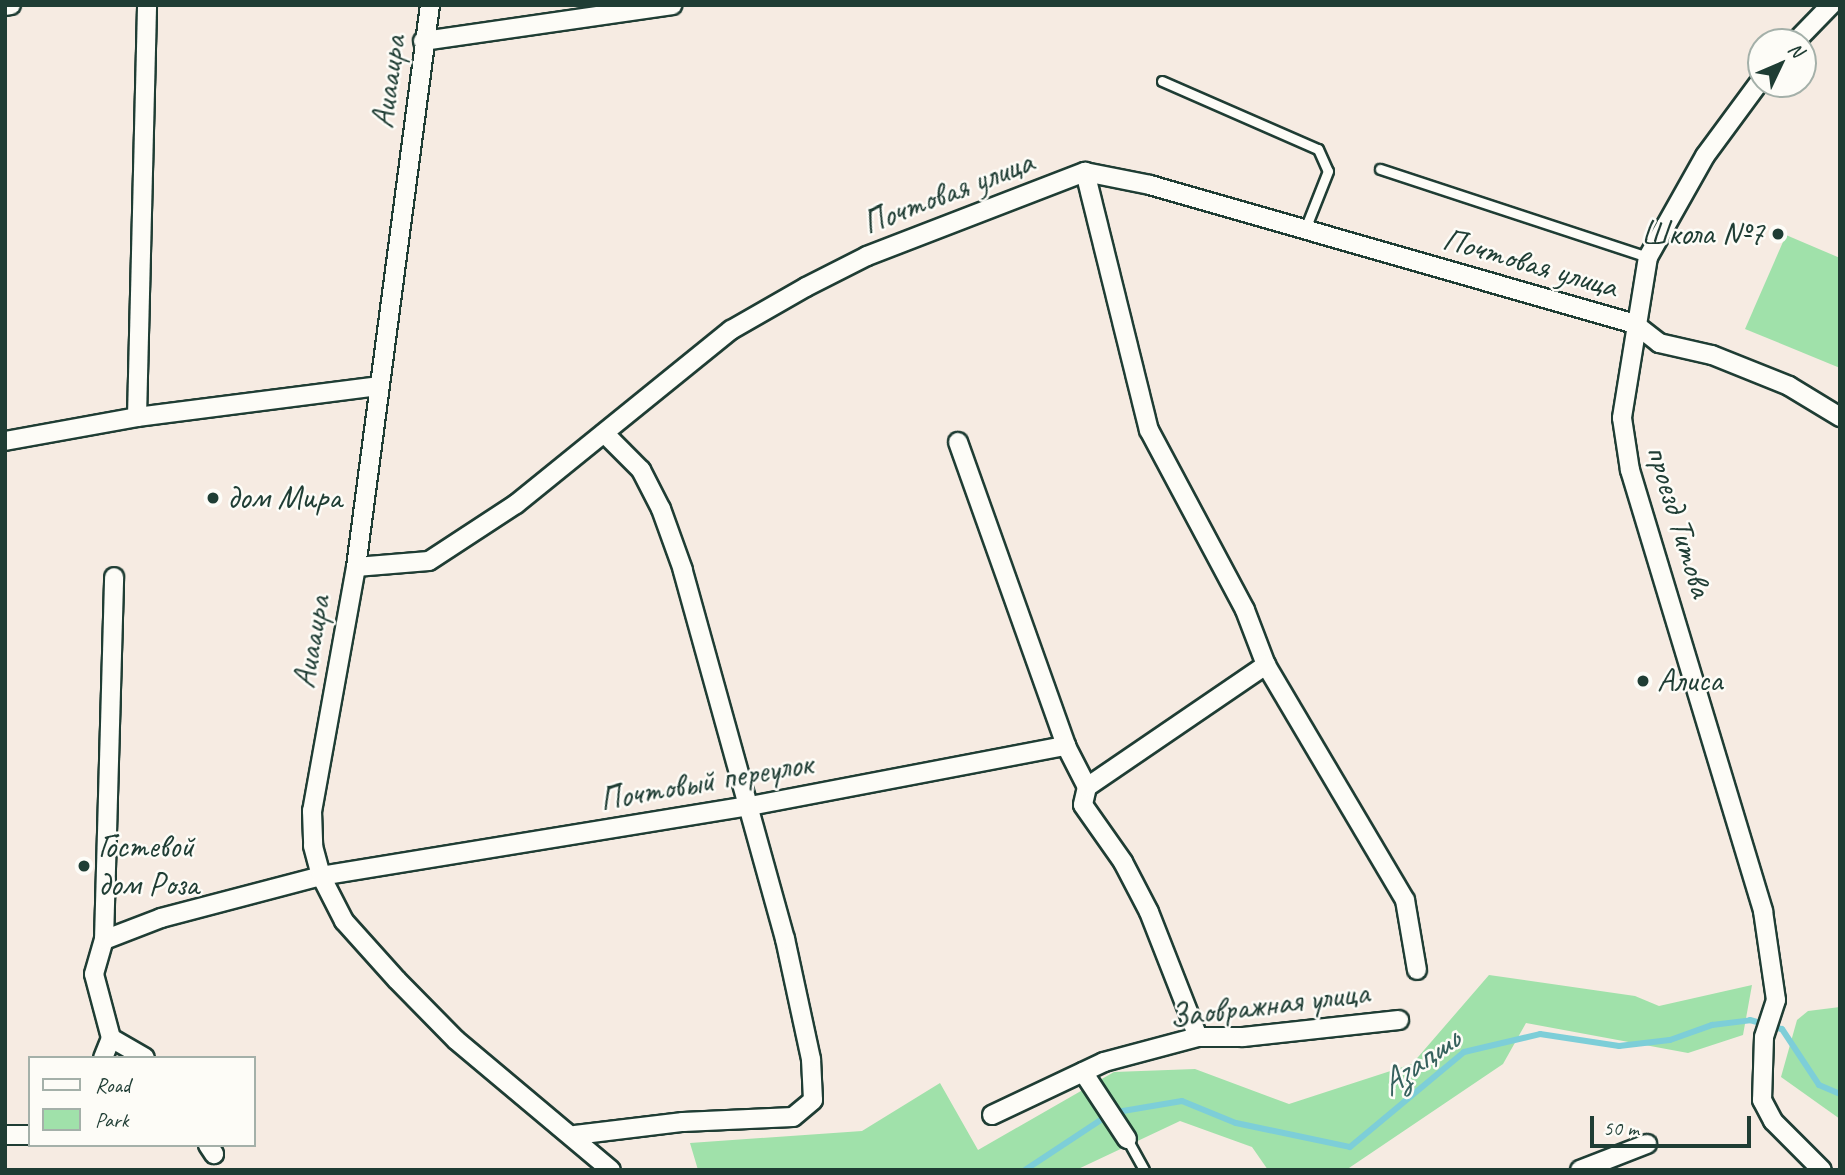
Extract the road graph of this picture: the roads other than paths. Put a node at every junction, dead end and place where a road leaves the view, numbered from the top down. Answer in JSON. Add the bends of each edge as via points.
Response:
{"nodes":[{"id":1,"x":11,"y":5,"type":"edge"},
{"id":2,"x":147,"y":5,"type":"edge"},
{"id":3,"x":430,"y":5,"type":"edge"},
{"id":4,"x":672,"y":5,"type":"edge"},
{"id":5,"x":1831,"y":5,"type":"edge"},
{"id":6,"x":5,"y":6,"type":"edge"},
{"id":7,"x":1809,"y":28,"type":"edge"},
{"id":8,"x":423,"y":41,"type":"junction"},
{"id":9,"x":1162,"y":81,"type":"dead end"},
{"id":10,"x":1748,"y":98,"type":"edge"},
{"id":11,"x":1380,"y":169,"type":"dead end"},
{"id":12,"x":1085,"y":172,"type":"junction"},
{"id":13,"x":1305,"y":229,"type":"junction"},
{"id":14,"x":1648,"y":257,"type":"junction"},
{"id":15,"x":1635,"y":324,"type":"junction"},
{"id":16,"x":380,"y":386,"type":"junction"},
{"id":17,"x":137,"y":417,"type":"junction"},
{"id":18,"x":1840,"y":417,"type":"edge"},
{"id":19,"x":604,"y":433,"type":"junction"},
{"id":20,"x":5,"y":441,"type":"edge"},
{"id":21,"x":958,"y":442,"type":"dead end"},
{"id":22,"x":356,"y":567,"type":"junction"},
{"id":23,"x":114,"y":577,"type":"dead end"},
{"id":24,"x":1266,"y":665,"type":"junction"},
{"id":25,"x":1066,"y":746,"type":"junction"},
{"id":26,"x":1087,"y":787,"type":"junction"},
{"id":27,"x":750,"y":806,"type":"junction"},
{"id":28,"x":321,"y":876,"type":"junction"},
{"id":29,"x":104,"y":940,"type":"junction"},
{"id":30,"x":1417,"y":970,"type":"dead end"},
{"id":31,"x":1399,"y":1020,"type":"dead end"},
{"id":32,"x":1198,"y":1037,"type":"junction"},
{"id":33,"x":111,"y":1038,"type":"junction"},
{"id":34,"x":104,"y":1056,"type":"edge"},
{"id":35,"x":142,"y":1056,"type":"edge"},
{"id":36,"x":1083,"y":1072,"type":"junction"},
{"id":37,"x":992,"y":1115,"type":"dead end"},
{"id":38,"x":5,"y":1135,"type":"edge"},
{"id":39,"x":28,"y":1135,"type":"edge"},
{"id":40,"x":575,"y":1135,"type":"junction"},
{"id":41,"x":1127,"y":1139,"type":"joint"},
{"id":42,"x":1647,"y":1144,"type":"dead end"},
{"id":43,"x":611,"y":1170,"type":"edge"},
{"id":44,"x":1143,"y":1170,"type":"edge"},
{"id":45,"x":1580,"y":1170,"type":"edge"},
{"id":46,"x":1822,"y":1170,"type":"edge"}],
"edges":[{"from":1,"to":6,"type":"street"},
{"from":2,"to":17,"type":"street"},
{"from":3,"to":8,"type":"street","name":"Аиааира"},
{"from":4,"to":8,"type":"street"},
{"from":5,"to":7,"type":"street"},
{"from":8,"to":16,"type":"street","name":"Аиааира"},
{"from":9,"to":13,"type":"lane","via":[[1318,149],[1328,171]]},
{"from":10,"to":14,"type":"street","name":"проезд Титова","via":[[1705,156]]},
{"from":11,"to":14,"type":"lane"},
{"from":12,"to":13,"type":"street","name":"Почтовая улица","via":[[1150,185]]},
{"from":12,"to":19,"type":"street","name":"Почтовая улица","via":[[867,256],[806,287],[731,330]]},
{"from":12,"to":24,"type":"street","via":[[1149,430],[1245,610]]},
{"from":13,"to":15,"type":"street","name":"Почтовая улица"},
{"from":14,"to":15,"type":"street","name":"проезд Титова"},
{"from":15,"to":18,"type":"street","name":"Почтовая улица","via":[[1659,343],[1712,355],[1789,386]]},
{"from":15,"to":46,"type":"street","name":"проезд Титова","via":[[1622,418],[1623,446],[1763,911],[1776,1000],[1764,1037],[1762,1100],[1773,1121]]},
{"from":16,"to":17,"type":"street"},
{"from":16,"to":22,"type":"street","name":"Аиааира"},
{"from":17,"to":20,"type":"street"},
{"from":19,"to":22,"type":"street","name":"Почтовая улица","via":[[516,505],[429,561]]},
{"from":19,"to":27,"type":"street","via":[[641,470],[661,509]]},
{"from":21,"to":25,"type":"street"},
{"from":22,"to":28,"type":"street","name":"Аиааира","via":[[312,811],[313,846]]},
{"from":23,"to":29,"type":"street"},
{"from":24,"to":26,"type":"street"},
{"from":24,"to":30,"type":"street","via":[[1405,900]]},
{"from":25,"to":26,"type":"street"},
{"from":25,"to":27,"type":"street","name":"Почтовый переулок"},
{"from":26,"to":32,"type":"street","via":[[1083,805],[1123,863],[1149,912]]},
{"from":27,"to":28,"type":"street","name":"Почтовый переулок"},
{"from":27,"to":40,"type":"street","via":[[811,1059],[813,1100],[793,1117],[683,1122]]},
{"from":28,"to":29,"type":"street","name":"Почтовый переулок","via":[[161,918]]},
{"from":28,"to":40,"type":"street","name":"Аиааира","via":[[344,921],[397,980],[456,1040]]},
{"from":29,"to":33,"type":"street","via":[[94,974]]},
{"from":31,"to":32,"type":"street","name":"Заовражная улица","via":[[1243,1037]]},
{"from":32,"to":36,"type":"street","name":"Заовражная улица"},
{"from":33,"to":34,"type":"street"},
{"from":33,"to":35,"type":"street"},
{"from":36,"to":37,"type":"street","name":"Заовражная улица"},
{"from":36,"to":41,"type":"street"},
{"from":38,"to":39,"type":"street"},
{"from":40,"to":43,"type":"street","name":"Аиааира"},
{"from":41,"to":44,"type":"lane"},
{"from":42,"to":45,"type":"street"}]}
